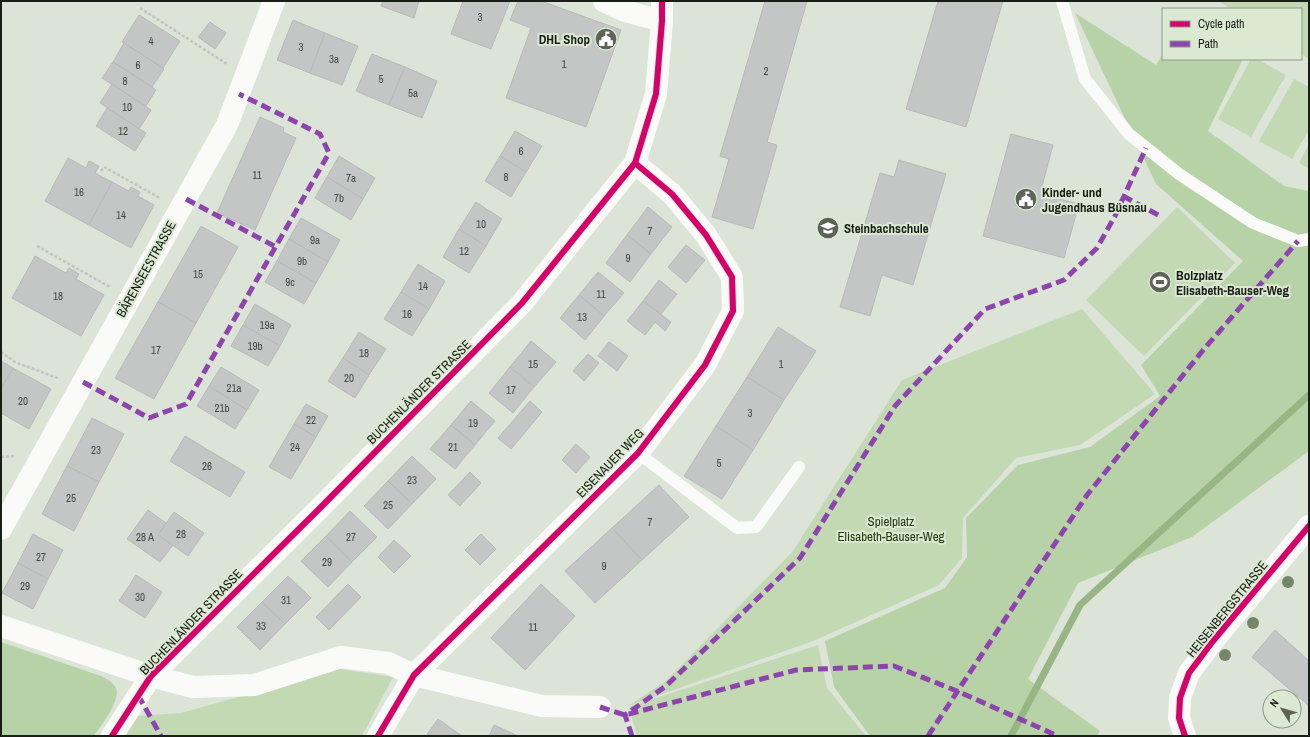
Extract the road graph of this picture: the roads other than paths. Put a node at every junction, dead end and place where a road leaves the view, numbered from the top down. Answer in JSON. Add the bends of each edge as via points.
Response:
{"nodes":[{"id":1,"x":274,"y":1,"type":"edge"},
{"id":2,"x":604,"y":1,"type":"edge"},
{"id":3,"x":1062,"y":1,"type":"edge"},
{"id":4,"x":662,"y":11,"type":"edge"},
{"id":5,"x":635,"y":163,"type":"junction"},
{"id":6,"x":1304,"y":240,"type":"edge"},
{"id":7,"x":638,"y":453,"type":"junction"},
{"id":8,"x":799,"y":467,"type":"dead end"},
{"id":9,"x":1309,"y":526,"type":"edge"},
{"id":10,"x":1,"y":529,"type":"edge"},
{"id":11,"x":1,"y":626,"type":"edge"},
{"id":12,"x":414,"y":675,"type":"junction"},
{"id":13,"x":151,"y":676,"type":"junction"},
{"id":14,"x":600,"y":707,"type":"dead end"},
{"id":15,"x":112,"y":736,"type":"edge"},
{"id":16,"x":378,"y":736,"type":"edge"},
{"id":17,"x":1185,"y":736,"type":"edge"}],
"edges":[{"from":1,"to":10,"type":"street","name":"BÄRENSEESTRASSE","via":[[227,124]]},
{"from":2,"to":4,"type":"street","via":[[625,11]]},
{"from":3,"to":6,"type":"lane","via":[[1085,79],[1129,134],[1179,174],[1253,223]]},
{"from":4,"to":5,"type":"street","name":"BUCHENLÄNDER STRASSE","via":[[656,94]]},
{"from":5,"to":7,"type":"street","name":"EISENAUER WEG","via":[[672,194],[706,235],[732,277],[733,311],[705,365]]},
{"from":5,"to":13,"type":"street","name":"BUCHENLÄNDER STRASSE","via":[[522,304]]},
{"from":7,"to":8,"type":"lane","via":[[736,528],[756,527]]},
{"from":7,"to":12,"type":"street","name":"EISENAUER WEG"},
{"from":9,"to":17,"type":"street","name":"HEISENBERGSTRASSE","via":[[1189,673],[1180,698],[1179,718]]},
{"from":11,"to":13,"type":"street"},
{"from":12,"to":13,"type":"street","via":[[388,663],[341,657],[254,686],[193,687]]},
{"from":12,"to":14,"type":"street","via":[[542,706]]},
{"from":12,"to":16,"type":"street","name":"EISENAUER WEG"},
{"from":13,"to":15,"type":"street","name":"BUCHENLÄNDER STRASSE"}]}
